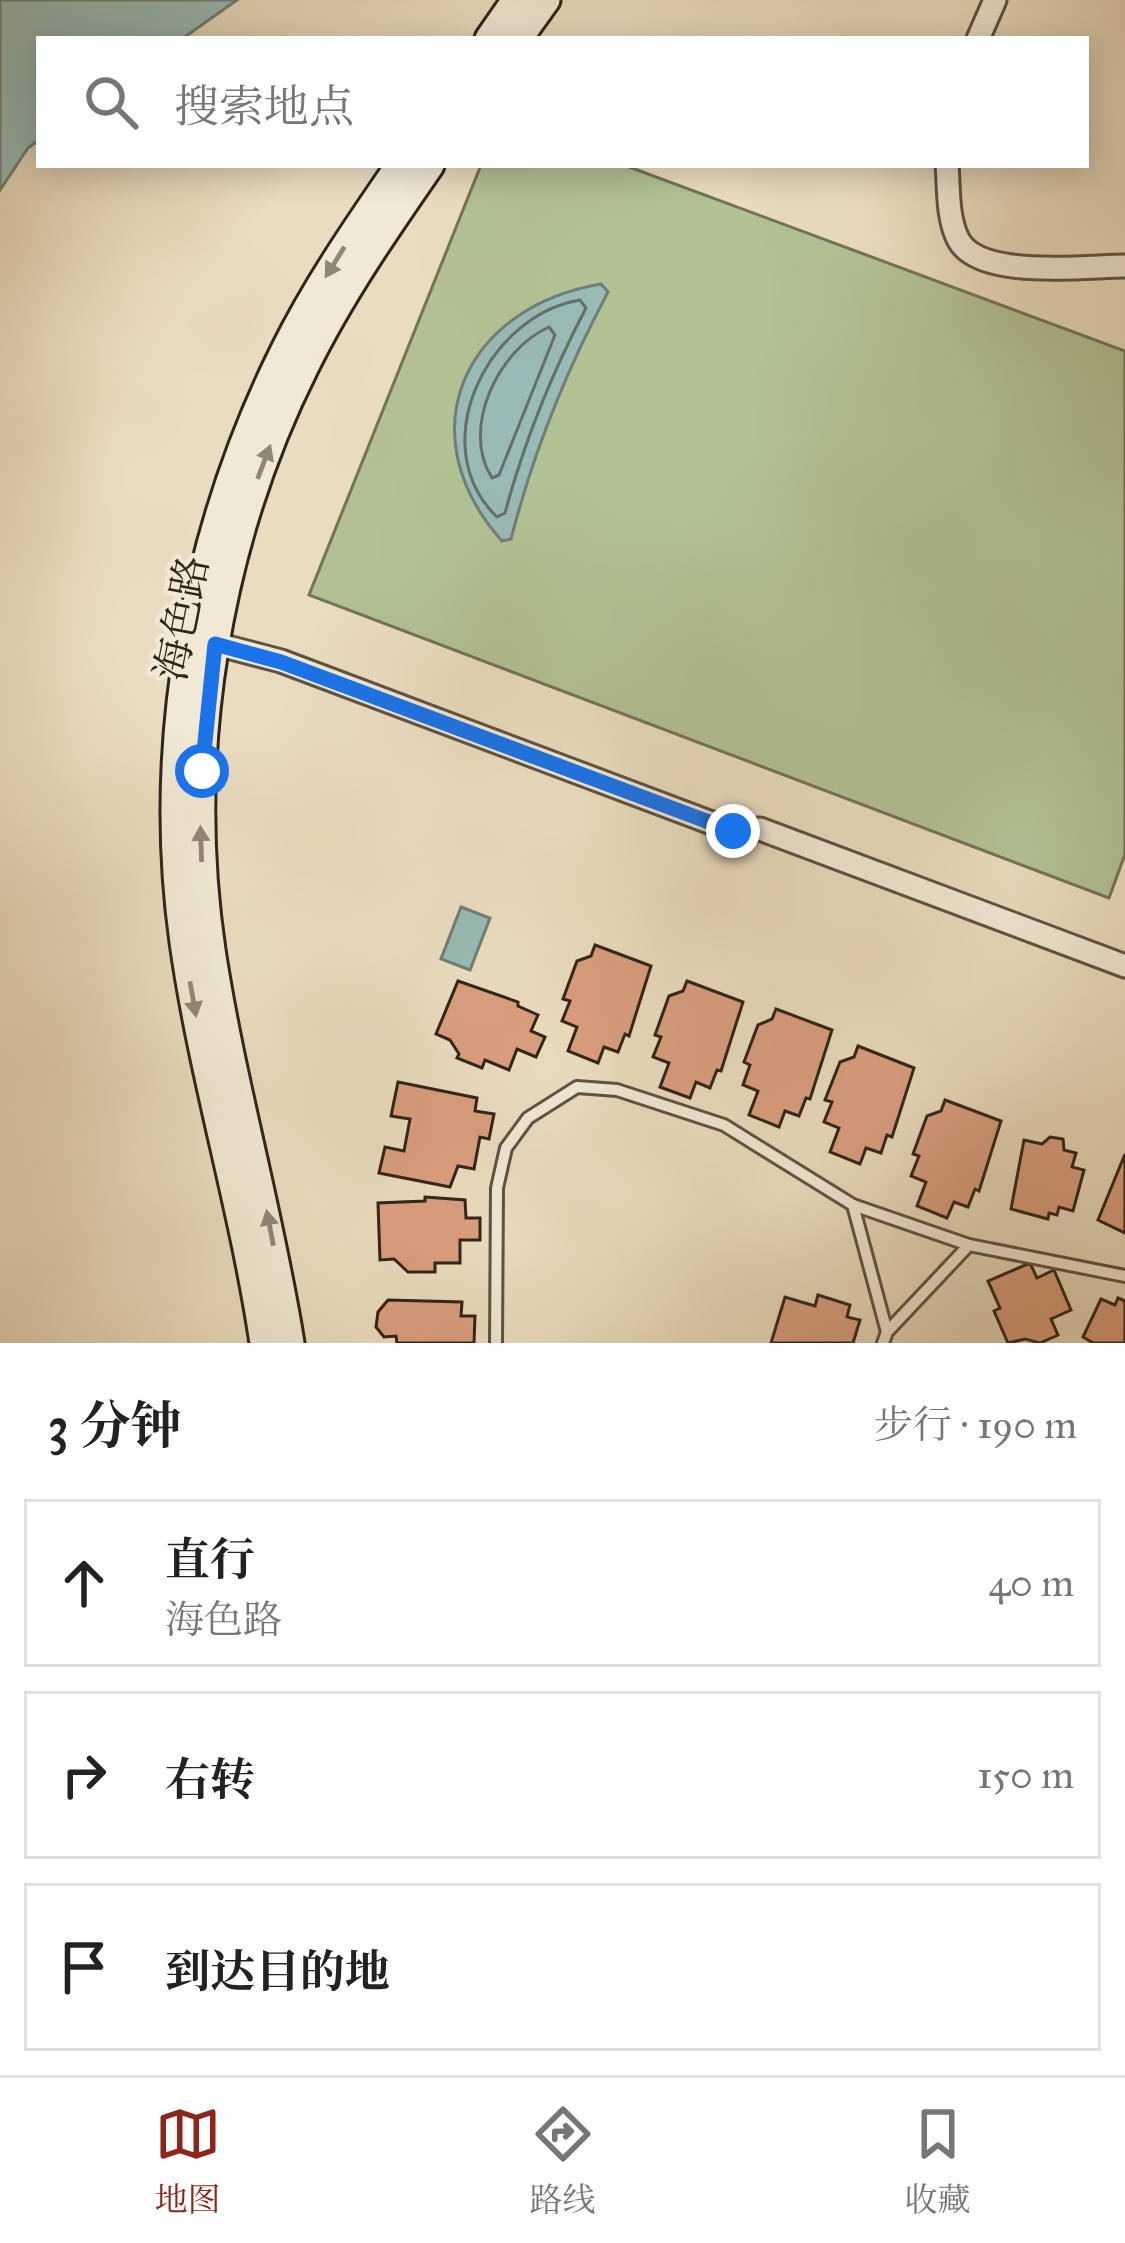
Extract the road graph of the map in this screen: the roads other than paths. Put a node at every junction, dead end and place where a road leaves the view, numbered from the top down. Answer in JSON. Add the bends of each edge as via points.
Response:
{"nodes":[{"id":1,"x":516,"y":0,"type":"edge"},
{"id":2,"x":546,"y":0,"type":"edge"},
{"id":3,"x":994,"y":0,"type":"edge"},
{"id":4,"x":491,"y":36,"type":"edge"},
{"id":5,"x":520,"y":36,"type":"edge"},
{"id":6,"x":979,"y":36,"type":"edge"},
{"id":7,"x":398,"y":168,"type":"edge"},
{"id":8,"x":428,"y":168,"type":"edge"},
{"id":9,"x":947,"y":168,"type":"edge"},
{"id":10,"x":1125,"y":266,"type":"edge"},
{"id":11,"x":215,"y":644,"type":"junction"},
{"id":12,"x":1125,"y":966,"type":"edge"},
{"id":13,"x":853,"y":1205,"type":"junction"},
{"id":14,"x":969,"y":1245,"type":"junction"},
{"id":15,"x":1125,"y":1276,"type":"edge"},
{"id":16,"x":885,"y":1338,"type":"edge"},
{"id":17,"x":264,"y":1343,"type":"edge"},
{"id":18,"x":290,"y":1343,"type":"edge"},
{"id":19,"x":496,"y":1343,"type":"edge"}],
"edges":[{"from":1,"to":4,"type":"street"},
{"from":2,"to":5,"type":"street"},
{"from":3,"to":6,"type":"street"},
{"from":7,"to":17,"type":"street","name":"海色路","one_way":true,"via":[[306,310],[258,409],[210,550],[183,692],[180,910]]},
{"from":11,"to":8,"type":"street","name":"海色路","one_way":true,"via":[[254,488],[294,388],[344,293]]},
{"from":9,"to":10,"type":"street","via":[[952,223],[974,258]]},
{"from":11,"to":12,"type":"street","via":[[733,831],[760,829]]},
{"from":18,"to":11,"type":"street","name":"海色路","one_way":true,"via":[[205,907],[202,758]]},
{"from":13,"to":14,"type":"lane"},
{"from":13,"to":16,"type":"lane"},
{"from":13,"to":19,"type":"lane","via":[[724,1125],[617,1090],[577,1087],[529,1118],[506,1148],[497,1189]]},
{"from":14,"to":15,"type":"lane"},
{"from":14,"to":16,"type":"lane"}]}
